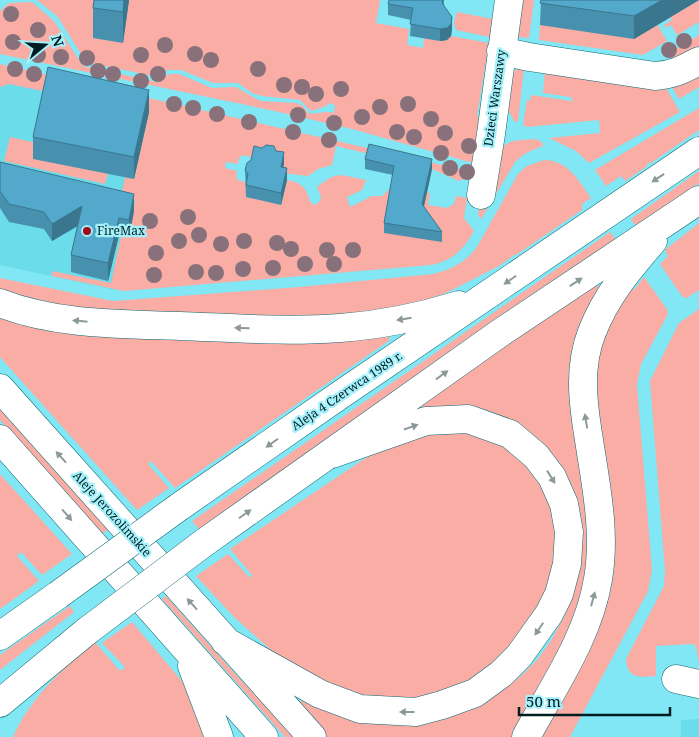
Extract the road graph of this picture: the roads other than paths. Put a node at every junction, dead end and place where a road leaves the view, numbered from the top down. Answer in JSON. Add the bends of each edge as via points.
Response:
{"nodes":[{"id":1,"x":509,"y":0,"type":"edge"},
{"id":2,"x":501,"y":51,"type":"junction"},
{"id":3,"x":699,"y":61,"type":"edge"},
{"id":4,"x":699,"y":151,"type":"edge"},
{"id":5,"x":481,"y":195,"type":"dead end"},
{"id":6,"x":699,"y":200,"type":"edge"},
{"id":7,"x":675,"y":215,"type":"junction"},
{"id":8,"x":485,"y":298,"type":"junction"},
{"id":9,"x":0,"y":303,"type":"edge"},
{"id":10,"x":0,"y":388,"type":"edge"},
{"id":11,"x":0,"y":439,"type":"edge"},
{"id":12,"x":332,"y":454,"type":"junction"},
{"id":13,"x":0,"y":636,"type":"edge"},
{"id":14,"x":225,"y":640,"type":"junction"},
{"id":15,"x":185,"y":650,"type":"junction"},
{"id":16,"x":36,"y":673,"type":"junction"},
{"id":17,"x":0,"y":703,"type":"edge"},
{"id":18,"x":0,"y":725,"type":"edge"},
{"id":19,"x":219,"y":737,"type":"edge"},
{"id":20,"x":264,"y":737,"type":"edge"},
{"id":21,"x":312,"y":737,"type":"edge"},
{"id":22,"x":526,"y":737,"type":"edge"}],
"edges":[{"from":1,"to":2,"type":"main road","name":"Dzieci Warszawy"},
{"from":2,"to":3,"type":"main road","via":[[655,76],[667,76]]},
{"from":2,"to":5,"type":"main road","name":"Dzieci Warszawy"},
{"from":4,"to":8,"type":"main road","name":"Aleja 4 Czerwca 1989 r.","one_way":true},
{"from":6,"to":7,"type":"main road"},
{"from":12,"to":7,"type":"main road","one_way":true},
{"from":22,"to":7,"type":"main road","one_way":true,"via":[[585,624],[598,579],[600,511],[582,384],[591,333],[612,290]]},
{"from":8,"to":9,"type":"main road","one_way":true,"via":[[418,317],[340,328],[288,329],[87,322],[47,317]]},
{"from":8,"to":13,"type":"main road","name":"Aleja 4 Czerwca 1989 r.","one_way":true,"bridge":true,"via":[[179,507]]},
{"from":14,"to":10,"type":"main road","name":"Aleje Jerozolimskie","one_way":true},
{"from":11,"to":15,"type":"main road","one_way":true},
{"from":12,"to":14,"type":"main road","one_way":true,"via":[[426,421],[468,419],[510,434],[536,456],[552,477],[564,504],[569,532],[567,564],[559,594],[549,614],[519,656],[475,694],[416,712],[360,709],[320,694]]},
{"from":16,"to":12,"type":"main road","one_way":true,"bridge":true,"via":[[205,542]]},
{"from":14,"to":21,"type":"main road","name":"Aleje Jerozolimskie"},
{"from":15,"to":19,"type":"main road"},
{"from":15,"to":20,"type":"main road"},
{"from":16,"to":17,"type":"main road"},
{"from":16,"to":18,"type":"main road"}]}
